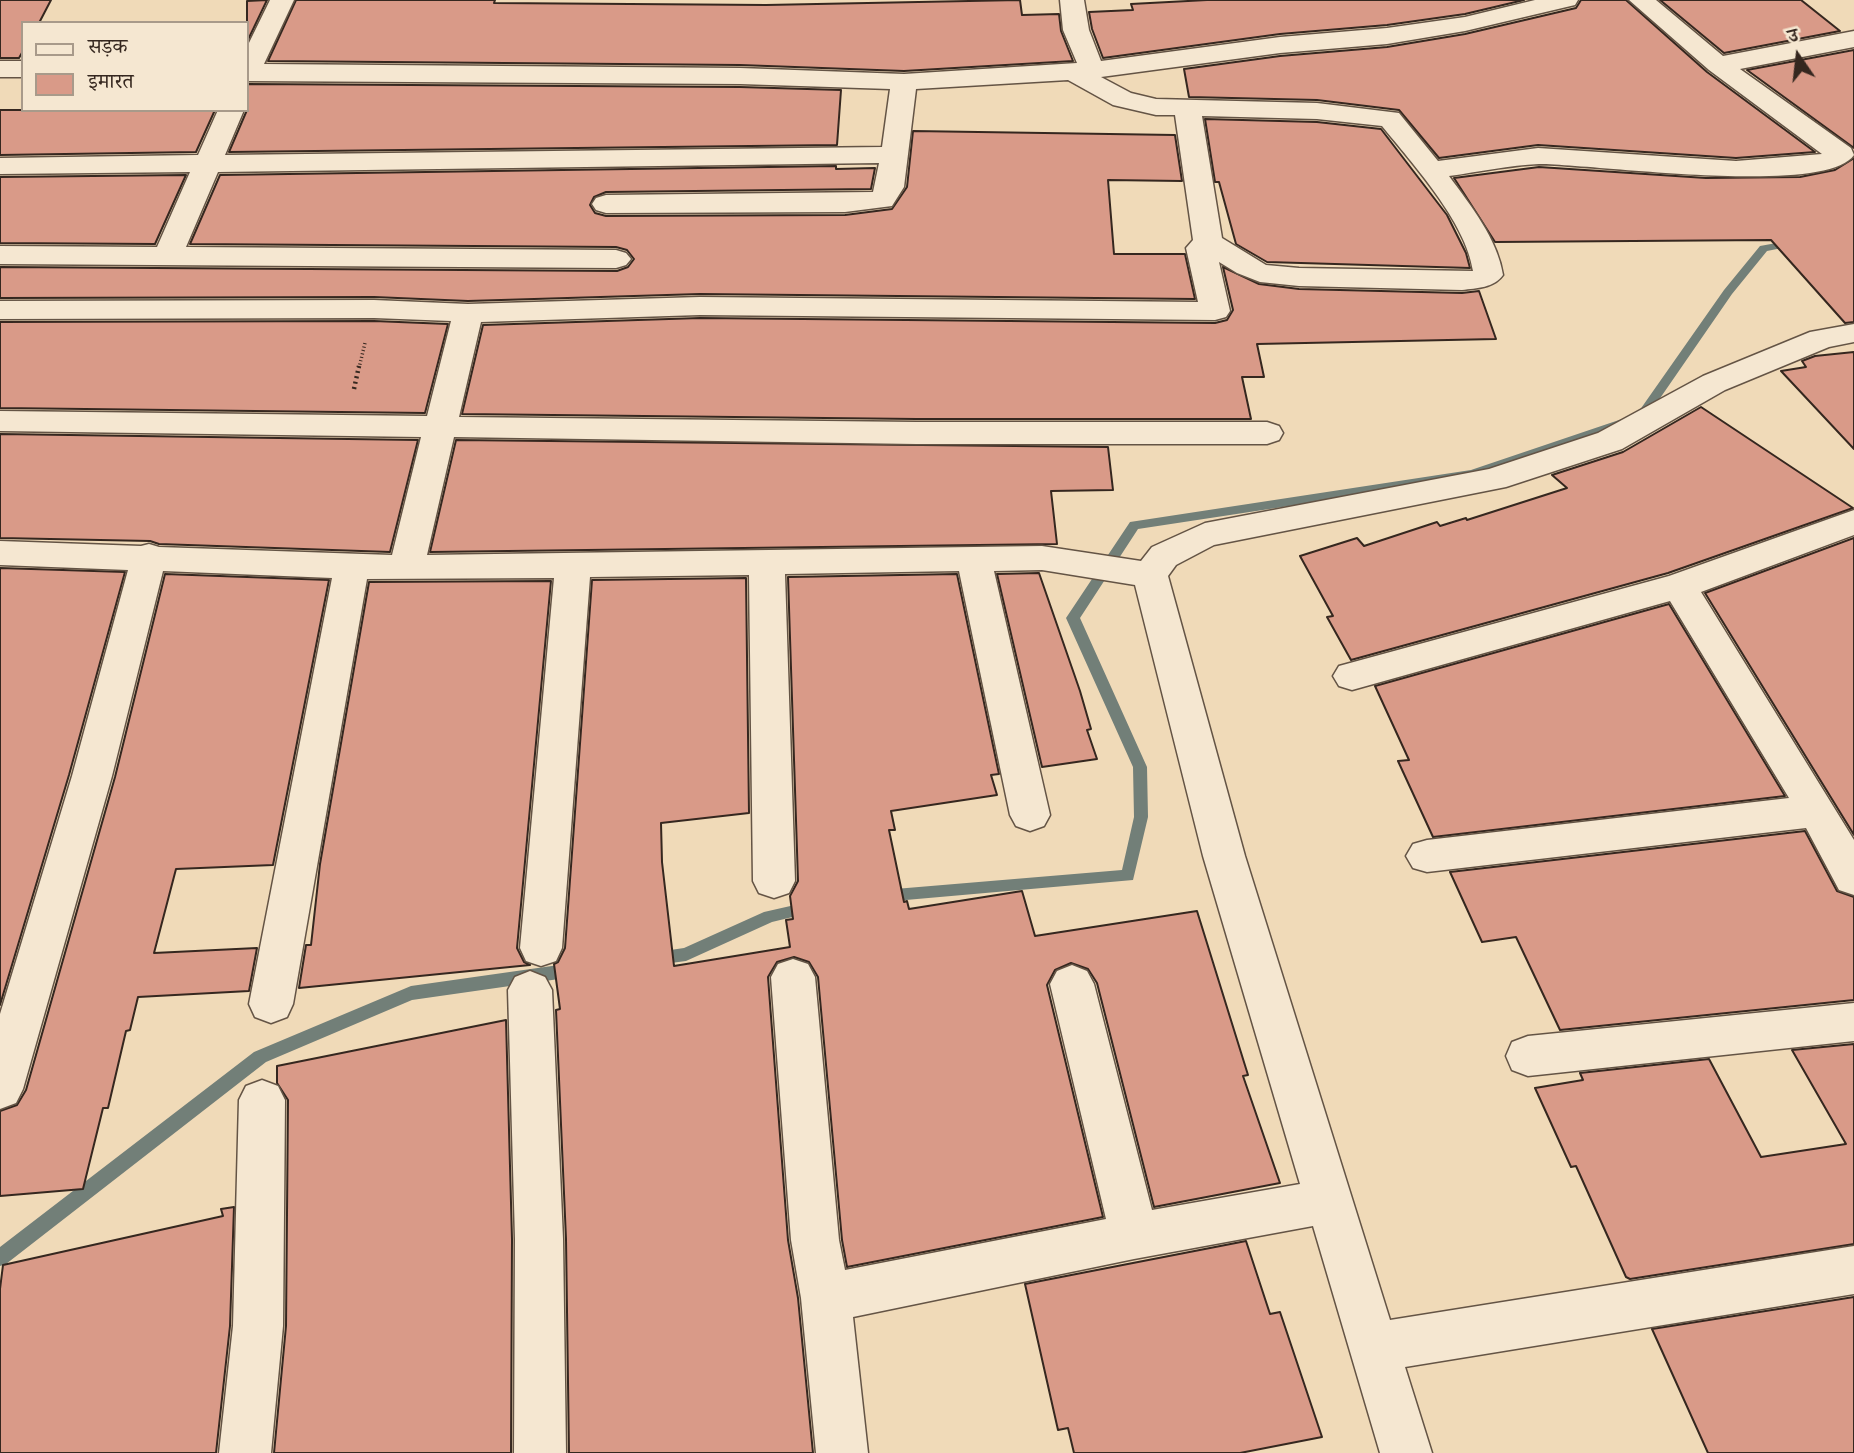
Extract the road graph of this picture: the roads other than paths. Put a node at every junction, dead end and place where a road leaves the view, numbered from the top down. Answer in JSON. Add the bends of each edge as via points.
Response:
{"nodes":[{"id":1,"x":282,"y":0,"type":"edge"},
{"id":2,"x":1072,"y":0,"type":"edge"},
{"id":3,"x":1566,"y":0,"type":"edge"},
{"id":4,"x":1641,"y":0,"type":"edge"},
{"id":5,"x":1854,"y":38,"type":"edge"},
{"id":6,"x":1718,"y":65,"type":"junction"},
{"id":7,"x":0,"y":69,"type":"edge"},
{"id":8,"x":21,"y":69,"type":"edge"},
{"id":9,"x":248,"y":71,"type":"edge"},
{"id":10,"x":1082,"y":71,"type":"junction"},
{"id":11,"x":248,"y":73,"type":"edge"},
{"id":12,"x":904,"y":82,"type":"junction"},
{"id":13,"x":1188,"y":110,"type":"junction"},
{"id":14,"x":230,"y":112,"type":"edge"},
{"id":15,"x":894,"y":155,"type":"junction"},
{"id":16,"x":209,"y":162,"type":"junction"},
{"id":17,"x":0,"y":166,"type":"edge"},
{"id":18,"x":1431,"y":170,"type":"junction"},
{"id":19,"x":606,"y":204,"type":"dead end"},
{"id":20,"x":1208,"y":242,"type":"junction"},
{"id":21,"x":0,"y":255,"type":"edge"},
{"id":22,"x":168,"y":255,"type":"junction"},
{"id":23,"x":615,"y":259,"type":"dead end"},
{"id":24,"x":0,"y":310,"type":"edge"},
{"id":25,"x":468,"y":313,"type":"junction"},
{"id":26,"x":1853,"y":335,"type":"edge"},
{"id":27,"x":0,"y":421,"type":"edge"},
{"id":28,"x":442,"y":426,"type":"junction"},
{"id":29,"x":1267,"y":433,"type":"dead end"},
{"id":30,"x":1852,"y":525,"type":"edge"},
{"id":31,"x":0,"y":553,"type":"edge"},
{"id":32,"x":149,"y":556,"type":"junction"},
{"id":33,"x":974,"y":559,"type":"junction"},
{"id":34,"x":767,"y":562,"type":"junction"},
{"id":35,"x":573,"y":565,"type":"junction"},
{"id":36,"x":352,"y":566,"type":"junction"},
{"id":37,"x":406,"y":568,"type":"junction"},
{"id":38,"x":1137,"y":573,"type":"junction"},
{"id":39,"x":1679,"y":586,"type":"junction"},
{"id":40,"x":1352,"y":676,"type":"dead end"},
{"id":41,"x":1817,"y":811,"type":"junction"},
{"id":42,"x":1030,"y":815,"type":"dead end"},
{"id":43,"x":1427,"y":856,"type":"dead end"},
{"id":44,"x":1854,"y":878,"type":"edge"},
{"id":45,"x":774,"y":881,"type":"dead end"},
{"id":46,"x":793,"y":977,"type":"dead end"},
{"id":47,"x":1072,"y":984,"type":"dead end"},
{"id":48,"x":271,"y":1003,"type":"dead end"},
{"id":49,"x":1854,"y":1022,"type":"edge"},
{"id":50,"x":1528,"y":1056,"type":"dead end"},
{"id":51,"x":0,"y":1089,"type":"edge"},
{"id":52,"x":262,"y":1100,"type":"dead end"},
{"id":53,"x":1329,"y":1201,"type":"junction"},
{"id":54,"x":1134,"y":1236,"type":"junction"},
{"id":55,"x":1854,"y":1270,"type":"edge"},
{"id":56,"x":826,"y":1298,"type":"junction"},
{"id":57,"x":1375,"y":1347,"type":"junction"},
{"id":58,"x":1400,"y":1452,"type":"edge"},
{"id":59,"x":245,"y":1453,"type":"edge"},
{"id":60,"x":540,"y":1453,"type":"edge"},
{"id":61,"x":842,"y":1453,"type":"edge"}],
"edges":[{"from":1,"to":9,"type":"street"},
{"from":2,"to":10,"type":"street"},
{"from":3,"to":10,"type":"street","via":[[1465,24],[1387,36]]},
{"from":4,"to":6,"type":"street"},
{"from":5,"to":6,"type":"street"},
{"from":6,"to":18,"type":"street","via":[[1841,154],[1829,162],[1736,169],[1538,156]]},
{"from":7,"to":8,"type":"street"},
{"from":10,"to":12,"type":"street"},
{"from":10,"to":13,"type":"street","via":[[1122,99]]},
{"from":11,"to":12,"type":"street","via":[[740,76]]},
{"from":12,"to":15,"type":"street"},
{"from":13,"to":18,"type":"street","via":[[1382,116],[1390,119]]},
{"from":13,"to":20,"type":"street"},
{"from":14,"to":16,"type":"street"},
{"from":15,"to":16,"type":"street"},
{"from":15,"to":19,"type":"street","via":[[886,196],[874,203]]},
{"from":16,"to":17,"type":"street"},
{"from":16,"to":22,"type":"street"},
{"from":18,"to":20,"type":"street","via":[[1480,246],[1489,269],[1483,278],[1273,274],[1247,267]]},
{"from":20,"to":25,"type":"street","via":[[1201,248],[1215,311],[700,306]]},
{"from":21,"to":22,"type":"street"},
{"from":22,"to":23,"type":"street"},
{"from":24,"to":25,"type":"street","via":[[120,307]]},
{"from":25,"to":28,"type":"street"},
{"from":26,"to":38,"type":"street","via":[[1821,339],[1714,383],[1610,441],[1494,479],[1205,536]]},
{"from":27,"to":28,"type":"street"},
{"from":28,"to":29,"type":"street"},
{"from":28,"to":37,"type":"street"},
{"from":30,"to":39,"type":"street"},
{"from":31,"to":32,"type":"street"},
{"from":32,"to":36,"type":"street"},
{"from":32,"to":51,"type":"street","via":[[92,776]]},
{"from":33,"to":34,"type":"street"},
{"from":33,"to":38,"type":"street","via":[[1042,558]]},
{"from":33,"to":42,"type":"street"},
{"from":34,"to":35,"type":"street"},
{"from":34,"to":45,"type":"street"},
{"from":35,"to":37,"type":"street"},
{"from":35,"to":60,"type":"street","via":[[536,969]]},
{"from":36,"to":37,"type":"street"},
{"from":36,"to":48,"type":"street"},
{"from":38,"to":53,"type":"street"},
{"from":39,"to":40,"type":"street"},
{"from":39,"to":41,"type":"street"},
{"from":41,"to":43,"type":"street"},
{"from":41,"to":44,"type":"street"},
{"from":46,"to":56,"type":"street","via":[[815,1240]]},
{"from":47,"to":54,"type":"street"},
{"from":49,"to":50,"type":"street"},
{"from":52,"to":59,"type":"street","via":[[258,1326]]},
{"from":53,"to":54,"type":"street"},
{"from":53,"to":57,"type":"street"},
{"from":54,"to":56,"type":"street"},
{"from":55,"to":57,"type":"street"},
{"from":56,"to":61,"type":"street"},
{"from":57,"to":58,"type":"street"}]}
